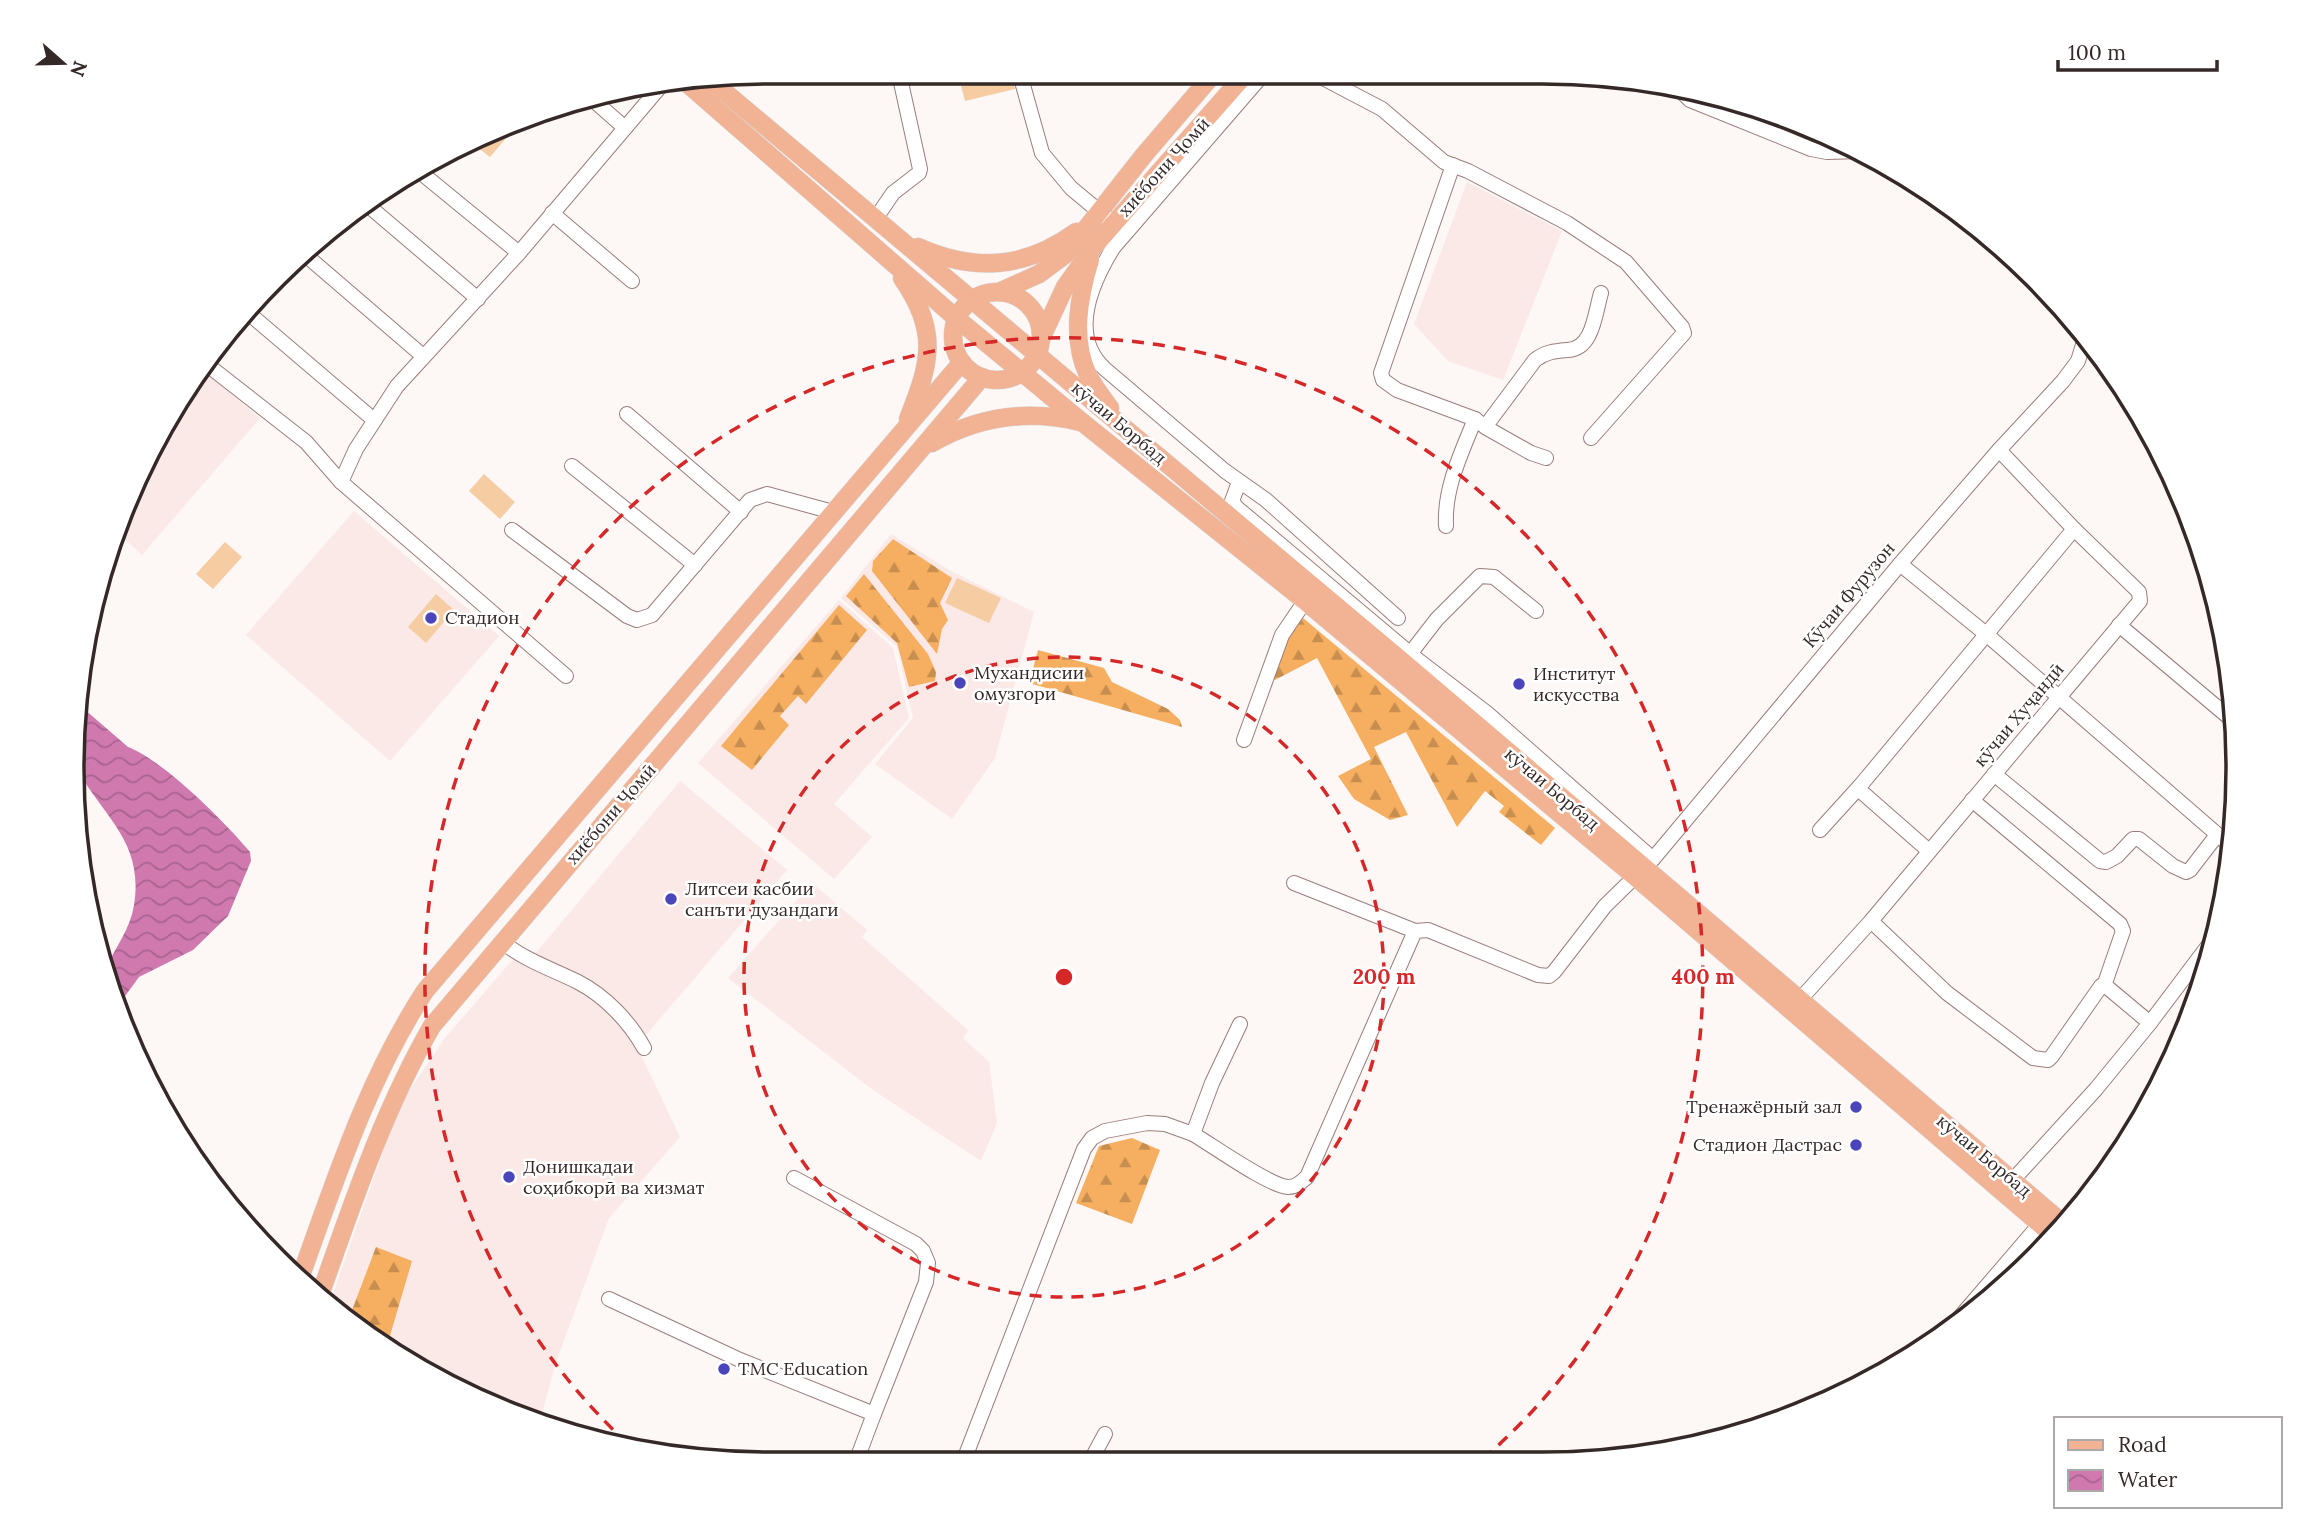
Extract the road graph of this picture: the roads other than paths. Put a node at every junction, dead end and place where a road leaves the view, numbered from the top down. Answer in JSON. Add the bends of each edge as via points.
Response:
{"nodes":[{"id":1,"x":901,"y":84,"type":"edge"},
{"id":2,"x":1023,"y":84,"type":"edge"},
{"id":3,"x":1205,"y":84,"type":"edge"},
{"id":4,"x":1237,"y":84,"type":"edge"},
{"id":5,"x":1254,"y":84,"type":"edge"},
{"id":6,"x":1334,"y":84,"type":"edge"},
{"id":7,"x":717,"y":86,"type":"edge"},
{"id":8,"x":693,"y":88,"type":"edge"},
{"id":9,"x":654,"y":94,"type":"edge"},
{"id":10,"x":1692,"y":101,"type":"edge"},
{"id":11,"x":599,"y":105,"type":"edge"},
{"id":12,"x":625,"y":128,"type":"junction"},
{"id":13,"x":1838,"y":152,"type":"edge"},
{"id":14,"x":1453,"y":165,"type":"junction"},
{"id":15,"x":1167,"y":175,"type":"junction"},
{"id":16,"x":425,"y":176,"type":"edge"},
{"id":17,"x":374,"y":209,"type":"edge"},
{"id":18,"x":552,"y":213,"type":"junction"},
{"id":19,"x":1095,"y":217,"type":"junction"},
{"id":20,"x":876,"y":218,"type":"junction"},
{"id":21,"x":1114,"y":224,"type":"junction"},
{"id":22,"x":898,"y":237,"type":"junction"},
{"id":23,"x":1095,"y":245,"type":"junction"},
{"id":24,"x":519,"y":253,"type":"junction"},
{"id":25,"x":888,"y":258,"type":"junction"},
{"id":26,"x":311,"y":260,"type":"edge"},
{"id":27,"x":632,"y":281,"type":"dead end"},
{"id":28,"x":999,"y":292,"type":"junction"},
{"id":29,"x":1601,"y":293,"type":"dead end"},
{"id":30,"x":478,"y":299,"type":"junction"},
{"id":31,"x":973,"y":299,"type":"junction"},
{"id":32,"x":1083,"y":305,"type":"junction"},
{"id":33,"x":254,"y":317,"type":"edge"},
{"id":34,"x":956,"y":318,"type":"junction"},
{"id":35,"x":1038,"y":347,"type":"junction"},
{"id":36,"x":2082,"y":348,"type":"edge"},
{"id":37,"x":424,"y":356,"type":"junction"},
{"id":38,"x":1089,"y":361,"type":"junction"},
{"id":39,"x":962,"y":362,"type":"junction"},
{"id":40,"x":213,"y":369,"type":"edge"},
{"id":41,"x":1023,"y":371,"type":"junction"},
{"id":42,"x":982,"y":377,"type":"junction"},
{"id":43,"x":627,"y":414,"type":"dead end"},
{"id":44,"x":374,"y":420,"type":"junction"},
{"id":45,"x":1082,"y":422,"type":"junction"},
{"id":46,"x":1119,"y":423,"type":"junction"},
{"id":47,"x":1480,"y":423,"type":"junction"},
{"id":48,"x":902,"y":434,"type":"junction"},
{"id":49,"x":1591,"y":438,"type":"dead end"},
{"id":50,"x":923,"y":449,"type":"junction"},
{"id":51,"x":1999,"y":450,"type":"junction"},
{"id":52,"x":1546,"y":458,"type":"dead end"},
{"id":53,"x":572,"y":466,"type":"dead end"},
{"id":54,"x":341,"y":482,"type":"junction"},
{"id":55,"x":1239,"y":482,"type":"junction"},
{"id":56,"x":741,"y":512,"type":"junction"},
{"id":57,"x":833,"y":512,"type":"junction"},
{"id":58,"x":1446,"y":526,"type":"dead end"},
{"id":59,"x":2074,"y":529,"type":"junction"},
{"id":60,"x":512,"y":530,"type":"dead end"},
{"id":61,"x":1900,"y":564,"type":"junction"},
{"id":62,"x":695,"y":565,"type":"junction"},
{"id":63,"x":1305,"y":601,"type":"junction"},
{"id":64,"x":1535,"y":611,"type":"dead end"},
{"id":65,"x":1398,"y":618,"type":"dead end"},
{"id":66,"x":2119,"y":625,"type":"junction"},
{"id":67,"x":1986,"y":634,"type":"junction"},
{"id":68,"x":1406,"y":658,"type":"junction"},
{"id":69,"x":566,"y":676,"type":"dead end"},
{"id":70,"x":2059,"y":697,"type":"junction"},
{"id":71,"x":2224,"y":713,"type":"edge"},
{"id":72,"x":1244,"y":740,"type":"dead end"},
{"id":73,"x":1994,"y":774,"type":"junction"},
{"id":74,"x":1860,"y":786,"type":"junction"},
{"id":75,"x":1972,"y":800,"type":"junction"},
{"id":76,"x":567,"y":823,"type":"junction"},
{"id":77,"x":1820,"y":830,"type":"dead end"},
{"id":78,"x":2217,"y":835,"type":"junction"},
{"id":79,"x":2222,"y":839,"type":"edge"},
{"id":80,"x":586,"y":842,"type":"junction"},
{"id":81,"x":1929,"y":851,"type":"junction"},
{"id":82,"x":1644,"y":867,"type":"junction"},
{"id":83,"x":1294,"y":883,"type":"dead end"},
{"id":84,"x":1871,"y":921,"type":"junction"},
{"id":85,"x":1415,"y":931,"type":"junction"},
{"id":86,"x":505,"y":944,"type":"dead end"},
{"id":87,"x":2199,"y":958,"type":"edge"},
{"id":88,"x":2104,"y":986,"type":"junction"},
{"id":89,"x":1794,"y":1006,"type":"junction"},
{"id":90,"x":2150,"y":1023,"type":"junction"},
{"id":91,"x":1240,"y":1024,"type":"dead end"},
{"id":92,"x":644,"y":1048,"type":"dead end"},
{"id":93,"x":1193,"y":1134,"type":"junction"},
{"id":94,"x":794,"y":1178,"type":"dead end"},
{"id":95,"x":2013,"y":1180,"type":"junction"},
{"id":96,"x":2052,"y":1224,"type":"edge"},
{"id":97,"x":2052,"y":1224,"type":"edge"},
{"id":98,"x":303,"y":1269,"type":"edge"},
{"id":99,"x":323,"y":1287,"type":"edge"},
{"id":100,"x":609,"y":1299,"type":"dead end"},
{"id":101,"x":874,"y":1414,"type":"junction"},
{"id":102,"x":1105,"y":1434,"type":"dead end"},
{"id":103,"x":860,"y":1452,"type":"edge"},
{"id":104,"x":967,"y":1452,"type":"edge"},
{"id":105,"x":1095,"y":1452,"type":"edge"}],
"edges":[{"from":1,"to":20,"type":"street","via":[[920,169],[893,193]]},
{"from":2,"to":19,"type":"street","via":[[1042,153]]},
{"from":3,"to":19,"type":"main road","name":"хиёбони Ҷомӣ"},
{"from":4,"to":15,"type":"main road","name":"хиёбони Ҷомӣ"},
{"from":5,"to":15,"type":"street"},
{"from":6,"to":14,"type":"street","via":[[1382,109]]},
{"from":7,"to":20,"type":"main road","name":"кӯчаи Борбад"},
{"from":8,"to":25,"type":"main road","name":"кӯчаи Борбад"},
{"from":9,"to":12,"type":"street"},
{"from":10,"to":13,"type":"street","via":[[1811,149]]},
{"from":11,"to":12,"type":"street"},
{"from":12,"to":18,"type":"street"},
{"from":14,"to":47,"type":"street","via":[[1381,373],[1396,390]]},
{"from":14,"to":49,"type":"street","via":[[1567,223],[1626,262],[1682,327],[1684,333]]},
{"from":15,"to":21,"type":"main road","name":"хиёбони Ҷомӣ"},
{"from":15,"to":32,"type":"street","via":[[1113,248]]},
{"from":16,"to":24,"type":"street"},
{"from":17,"to":30,"type":"street"},
{"from":18,"to":24,"type":"street"},
{"from":18,"to":27,"type":"street"},
{"from":19,"to":21,"type":"street"},
{"from":19,"to":22,"type":"main road","via":[[1060,244],[991,264],[956,261]]},
{"from":19,"to":28,"type":"main road","via":[[1066,254],[1039,274]]},
{"from":20,"to":22,"type":"main road","name":"кӯчаи Борбад"},
{"from":21,"to":23,"type":"main road","name":"хиёбони Ҷомӣ"},
{"from":22,"to":31,"type":"main road","name":"кӯчаи Борбад"},
{"from":23,"to":32,"type":"main road"},
{"from":23,"to":35,"type":"main road","name":"хиёбони Ҷомӣ","via":[[1065,287]]},
{"from":24,"to":30,"type":"street"},
{"from":25,"to":34,"type":"main road","name":"кӯчаи Борбад"},
{"from":25,"to":48,"type":"main road","via":[[913,294],[929,349],[924,380]]},
{"from":26,"to":37,"type":"street"},
{"from":28,"to":31,"type":"main road"},
{"from":28,"to":35,"type":"main road","via":[[1013,295],[1034,313]]},
{"from":29,"to":47,"type":"street","via":[[1587,342],[1580,349],[1544,353]]},
{"from":30,"to":37,"type":"street"},
{"from":31,"to":34,"type":"main road"},
{"from":31,"to":35,"type":"main road","name":"кӯчаи Борбад"},
{"from":32,"to":38,"type":"main road","via":[[1081,350]]},
{"from":33,"to":44,"type":"street"},
{"from":34,"to":39,"type":"main road","via":[[953,339]]},
{"from":34,"to":41,"type":"main road","name":"кӯчаи Борбад"},
{"from":35,"to":41,"type":"main road"},
{"from":35,"to":46,"type":"main road","name":"кӯчаи Борбад"},
{"from":36,"to":51,"type":"street","name":"Кӯчаи Фурузон","via":[[2078,361]]},
{"from":37,"to":44,"type":"street"},
{"from":38,"to":46,"type":"main road","via":[[1088,376]]},
{"from":38,"to":55,"type":"street"},
{"from":39,"to":42,"type":"main road"},
{"from":39,"to":48,"type":"main road","name":"хиёбони Ҷомӣ"},
{"from":40,"to":54,"type":"street","via":[[306,442]]},
{"from":41,"to":42,"type":"main road","via":[[1010,378]]},
{"from":41,"to":45,"type":"main road","name":"кӯчаи Борбад"},
{"from":42,"to":50,"type":"main road","name":"хиёбони Ҷомӣ"},
{"from":43,"to":56,"type":"street"},
{"from":44,"to":54,"type":"street"},
{"from":45,"to":50,"type":"main road","via":[[1040,415],[1007,416],[968,425]]},
{"from":45,"to":63,"type":"main road","name":"кӯчаи Борбад"},
{"from":46,"to":68,"type":"main road","name":"кӯчаи Борбад"},
{"from":47,"to":52,"type":"street"},
{"from":47,"to":58,"type":"street","via":[[1451,483]]},
{"from":48,"to":57,"type":"main road","name":"хиёбони Ҷомӣ"},
{"from":50,"to":80,"type":"main road","name":"хиёбони Ҷомӣ"},
{"from":51,"to":59,"type":"street","name":"кӯчаи Хуҷандӣ"},
{"from":51,"to":61,"type":"street","name":"Кӯчаи Фурузон"},
{"from":53,"to":62,"type":"street"},
{"from":54,"to":69,"type":"street"},
{"from":55,"to":65,"type":"street","via":[[1266,500]]},
{"from":55,"to":68,"type":"street","via":[[1232,501],[1237,507]]},
{"from":56,"to":57,"type":"street","via":[[750,500],[767,494]]},
{"from":56,"to":62,"type":"street"},
{"from":57,"to":76,"type":"main road","name":"хиёбони Ҷомӣ"},
{"from":59,"to":66,"type":"street","name":"кӯчаи Хуҷандӣ","via":[[2139,592],[2140,601]]},
{"from":59,"to":67,"type":"street"},
{"from":60,"to":62,"type":"street","via":[[637,620],[652,615]]},
{"from":61,"to":67,"type":"street"},
{"from":61,"to":82,"type":"street","name":"Кӯчаи Фурузон"},
{"from":63,"to":72,"type":"street","via":[[1282,635]]},
{"from":63,"to":82,"type":"main road","name":"кӯчаи Борбад"},
{"from":64,"to":68,"type":"street","via":[[1494,577],[1480,576]]},
{"from":66,"to":70,"type":"street","name":"кӯчаи Хуҷандӣ"},
{"from":66,"to":71,"type":"street"},
{"from":67,"to":70,"type":"street"},
{"from":67,"to":74,"type":"street"},
{"from":68,"to":82,"type":"main road","name":"кӯчаи Борбад"},
{"from":70,"to":73,"type":"street","name":"кӯчаи Хуҷандӣ"},
{"from":70,"to":78,"type":"street"},
{"from":73,"to":75,"type":"street","name":"кӯчаи Хуҷандӣ"},
{"from":73,"to":78,"type":"street","via":[[2100,861],[2118,856],[2133,839],[2139,839],[2186,872]]},
{"from":74,"to":77,"type":"street"},
{"from":74,"to":81,"type":"street","via":[[1860,791]]},
{"from":75,"to":81,"type":"street","name":"кӯчаи Хуҷандӣ"},
{"from":75,"to":88,"type":"street","via":[[2120,924],[2123,931]]},
{"from":76,"to":80,"type":"main road"},
{"from":76,"to":98,"type":"main road","name":"хиёбони Ҷомӣ","via":[[445,966],[410,1015],[355,1126]]},
{"from":78,"to":79,"type":"street"},
{"from":80,"to":99,"type":"main road","name":"хиёбони Ҷомӣ","via":[[432,1026],[386,1115]]},
{"from":81,"to":84,"type":"street","name":"кӯчаи Хуҷандӣ"},
{"from":82,"to":85,"type":"street","name":"Кӯчаи Фурузон","via":[[1605,906],[1549,976],[1428,930]]},
{"from":82,"to":89,"type":"main road","name":"кӯчаи Борбад"},
{"from":83,"to":85,"type":"street"},
{"from":84,"to":88,"type":"street","via":[[1947,993],[2033,1058],[2048,1060],[2052,1056],[2098,988]]},
{"from":84,"to":89,"type":"street","name":"кӯчаи Хуҷандӣ"},
{"from":85,"to":93,"type":"street","via":[[1302,1182],[1285,1187]]},
{"from":86,"to":92,"type":"street","via":[[600,997],[636,1032]]},
{"from":87,"to":90,"type":"street"},
{"from":88,"to":90,"type":"street"},
{"from":89,"to":95,"type":"main road","name":"кӯчаи Борбад"},
{"from":89,"to":96,"type":"main road","name":"кӯчаи Борбад"},
{"from":90,"to":95,"type":"street"},
{"from":91,"to":93,"type":"street"},
{"from":93,"to":104,"type":"street","via":[[1147,1123],[1105,1131],[1083,1149]]},
{"from":94,"to":101,"type":"street","via":[[909,1239],[923,1251],[928,1263],[926,1282]]},
{"from":95,"to":97,"type":"main road","name":"кӯчаи Борбад"},
{"from":100,"to":101,"type":"street","via":[[740,1360]]},
{"from":101,"to":103,"type":"street"},
{"from":102,"to":105,"type":"street"}]}
